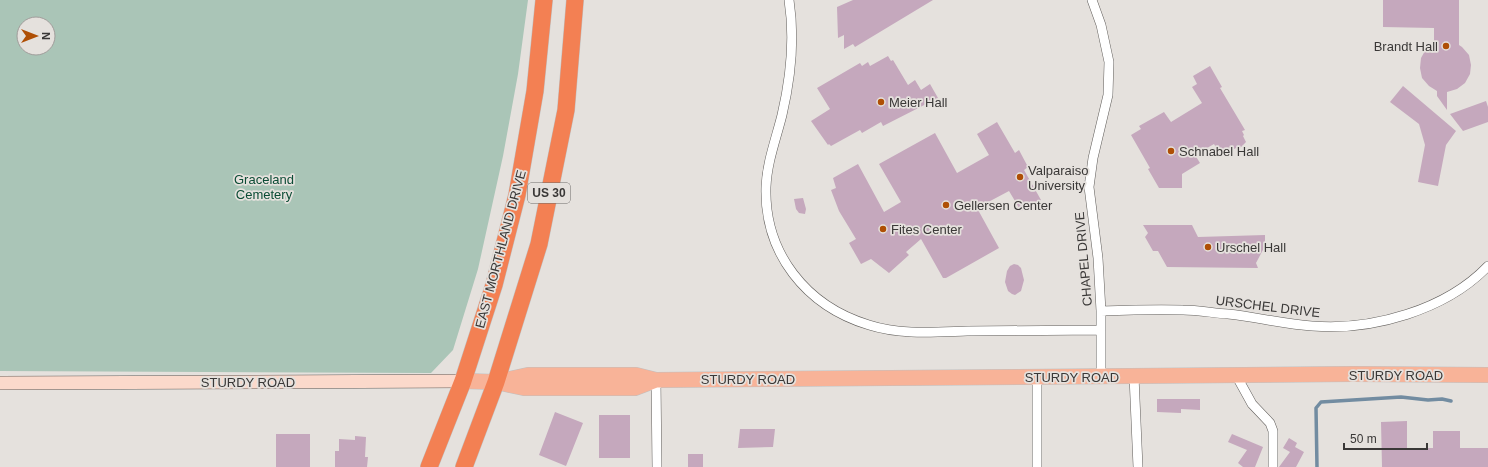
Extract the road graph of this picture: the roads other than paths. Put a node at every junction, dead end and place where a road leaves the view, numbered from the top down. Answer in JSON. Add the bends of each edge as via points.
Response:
{"nodes":[{"id":1,"x":544,"y":0,"type":"edge"},
{"id":2,"x":575,"y":0,"type":"edge"},
{"id":3,"x":789,"y":0,"type":"edge"},
{"id":4,"x":1092,"y":0,"type":"edge"},
{"id":5,"x":1488,"y":266,"type":"edge"},
{"id":6,"x":1101,"y":311,"type":"junction"},
{"id":7,"x":1101,"y":330,"type":"junction"},
{"id":8,"x":1236,"y":375,"type":"junction"},
{"id":9,"x":1488,"y":375,"type":"edge"},
{"id":10,"x":1134,"y":376,"type":"junction"},
{"id":11,"x":1037,"y":377,"type":"junction"},
{"id":12,"x":1101,"y":377,"type":"junction"},
{"id":13,"x":656,"y":380,"type":"junction"},
{"id":14,"x":463,"y":381,"type":"junction"},
{"id":15,"x":496,"y":382,"type":"junction"},
{"id":16,"x":0,"y":383,"type":"edge"},
{"id":17,"x":428,"y":467,"type":"edge"},
{"id":18,"x":464,"y":467,"type":"edge"},
{"id":19,"x":657,"y":467,"type":"edge"},
{"id":20,"x":1037,"y":467,"type":"edge"},
{"id":21,"x":1138,"y":467,"type":"edge"},
{"id":22,"x":1273,"y":467,"type":"edge"}],
"edges":[{"from":1,"to":14,"type":"highway","name":"EAST MORTHLAND DRIVE","number":"US 30","via":[[535,91],[517,195],[494,285]]},
{"from":2,"to":15,"type":"highway","number":"US 30","via":[[566,110],[539,244]]},
{"from":3,"to":7,"type":"street","via":[[792,19],[791,68],[768,167],[767,207],[770,228],[778,248],[789,269],[803,287],[823,304],[844,315],[869,325],[892,330]]},
{"from":4,"to":6,"type":"street","name":"CHAPEL DRIVE","via":[[1101,25],[1109,62],[1108,95],[1089,187],[1098,258]]},
{"from":5,"to":6,"type":"street","name":"URSCHEL DRIVE","via":[[1456,292],[1426,306],[1395,317],[1350,326],[1288,324],[1230,314],[1184,310]]},
{"from":6,"to":7,"type":"street","name":"CHAPEL DRIVE"},
{"from":7,"to":12,"type":"street","name":"CHAPEL DRIVE"},
{"from":8,"to":9,"type":"main road","name":"STURDY ROAD"},
{"from":8,"to":10,"type":"main road","name":"STURDY ROAD"},
{"from":8,"to":22,"type":"street","via":[[1252,404],[1270,423]]},
{"from":10,"to":12,"type":"main road","name":"STURDY ROAD"},
{"from":10,"to":21,"type":"street"},
{"from":11,"to":12,"type":"main road","name":"STURDY ROAD"},
{"from":11,"to":13,"type":"main road","name":"STURDY ROAD"},
{"from":11,"to":20,"type":"street"},
{"from":13,"to":15,"type":"main road","name":"STURDY ROAD","via":[[636,375],[528,376]]},
{"from":13,"to":19,"type":"street"},
{"from":14,"to":15,"type":"main road","name":"STURDY ROAD"},
{"from":14,"to":16,"type":"street","name":"STURDY ROAD"},
{"from":14,"to":17,"type":"highway","name":"EAST MORTHLAND DRIVE","number":"US 30"},
{"from":15,"to":18,"type":"highway","number":"US 30"}]}
